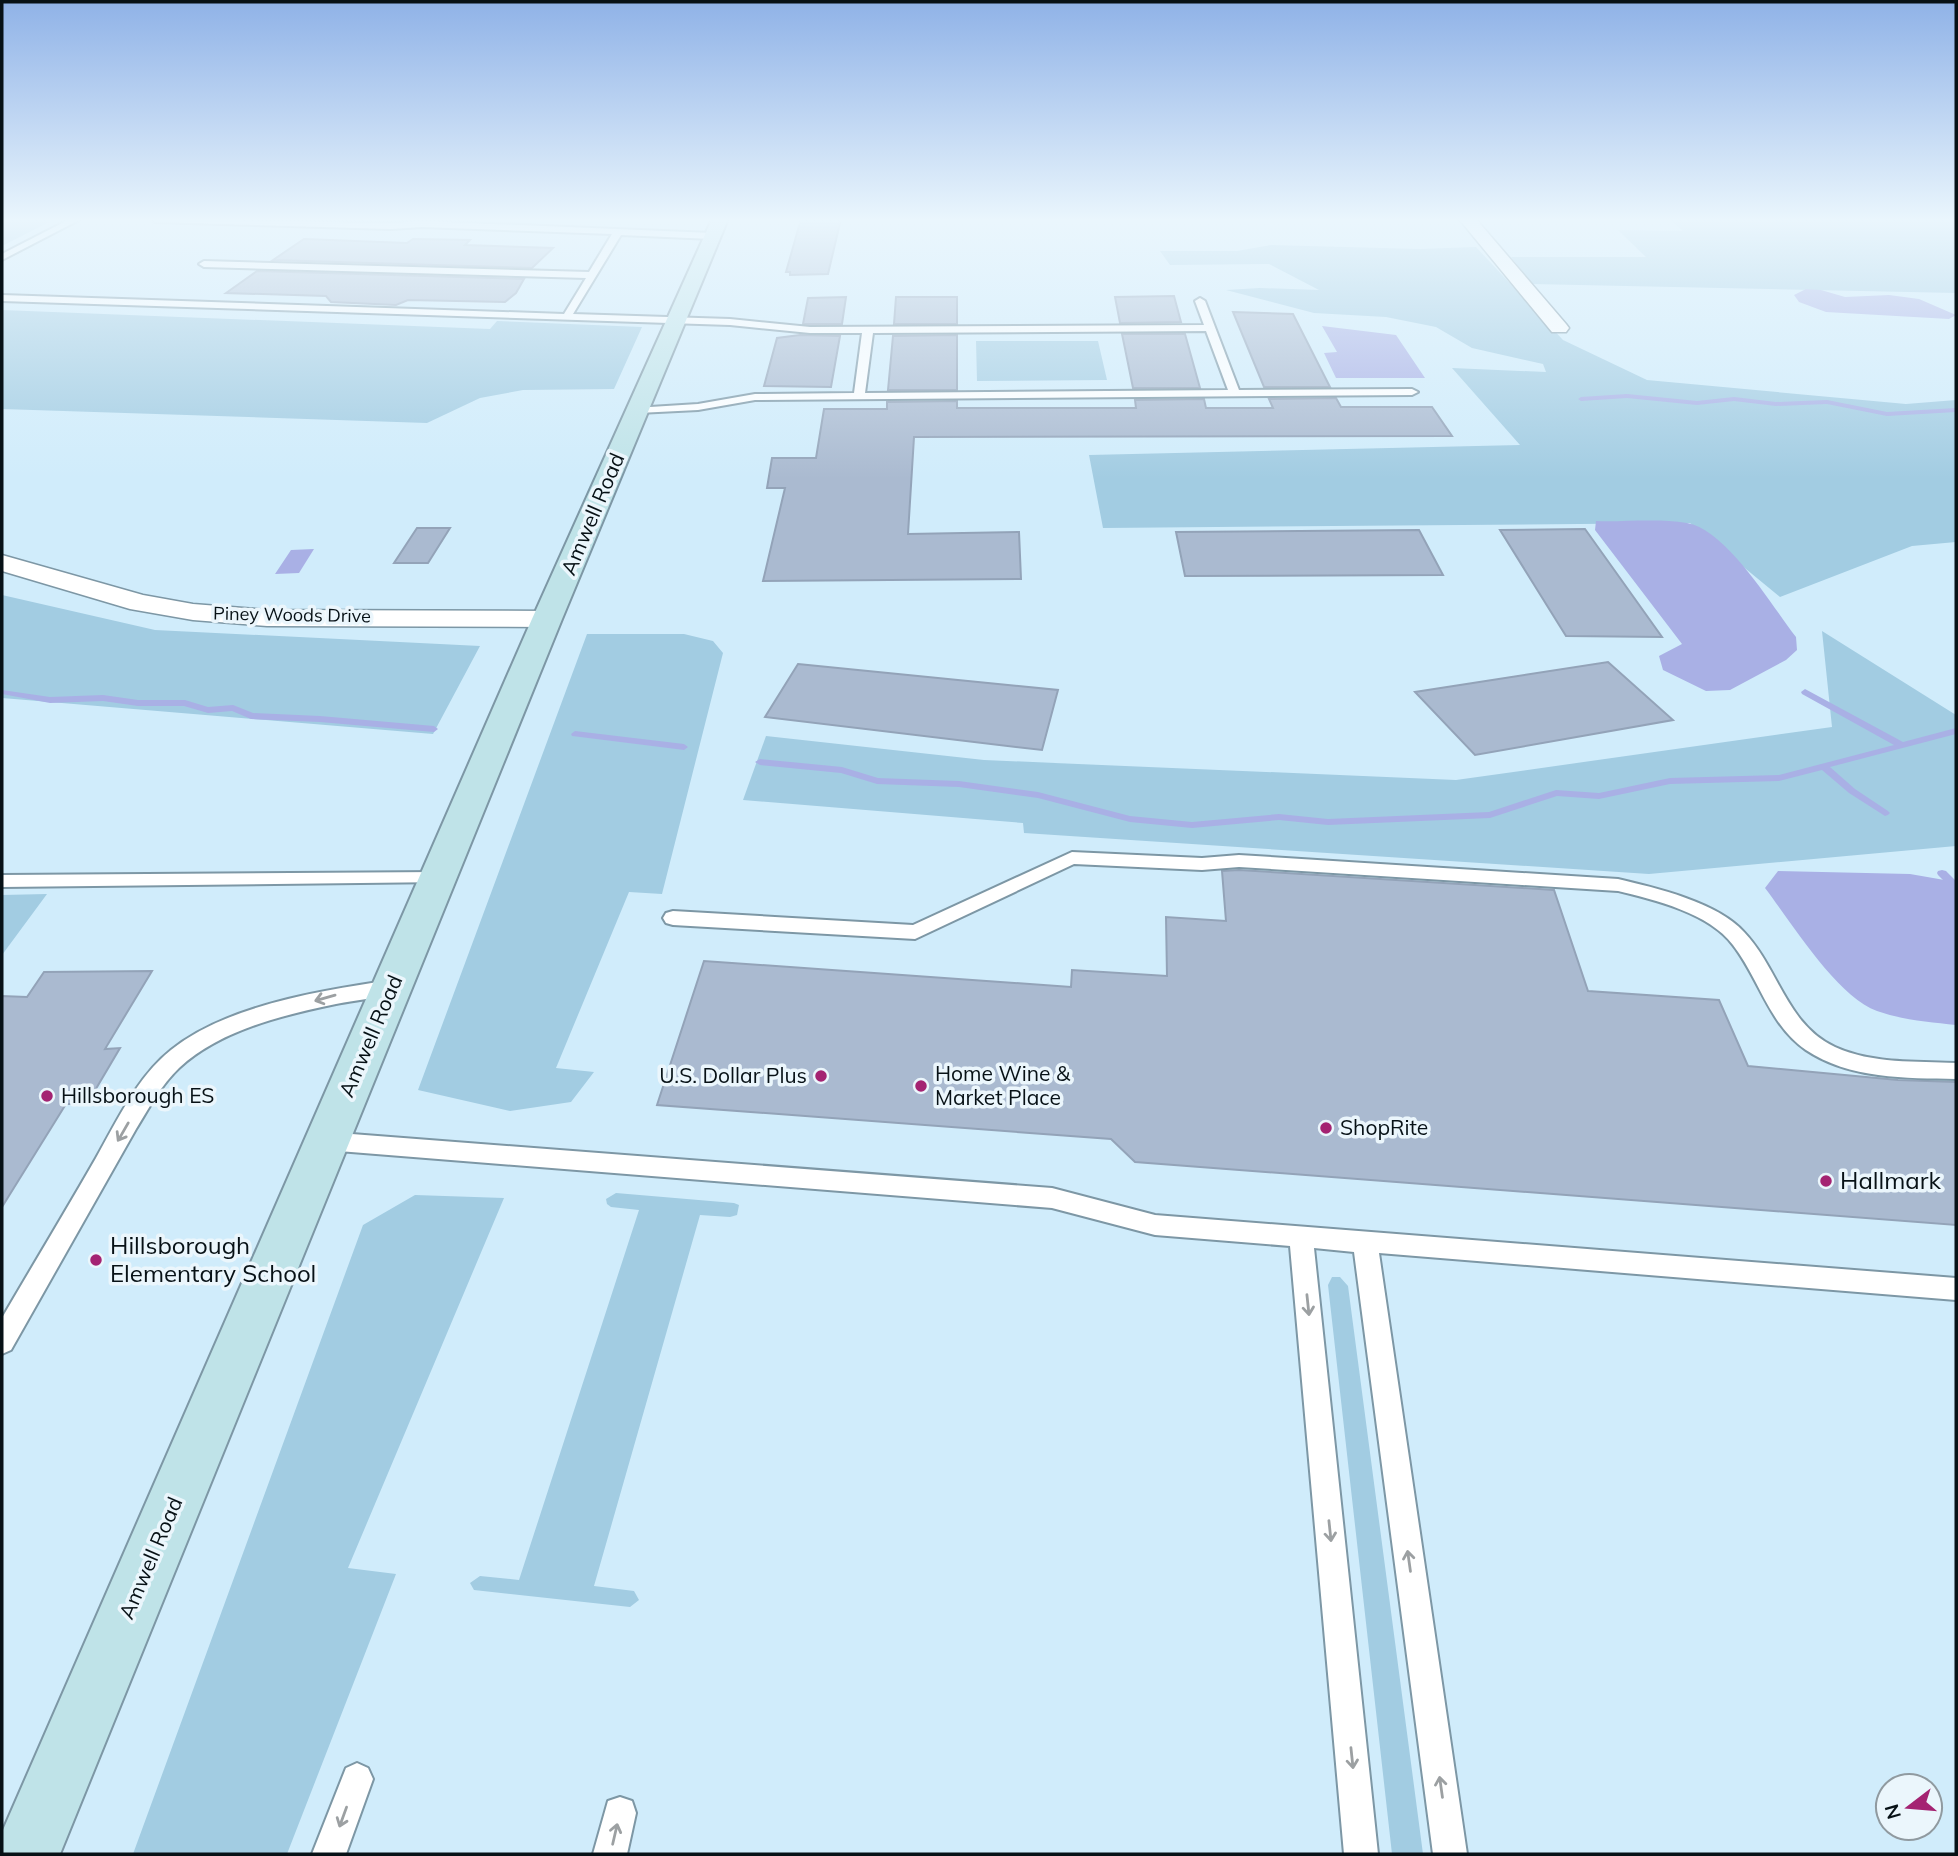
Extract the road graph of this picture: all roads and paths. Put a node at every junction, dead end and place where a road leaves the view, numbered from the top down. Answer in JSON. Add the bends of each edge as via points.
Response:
{"nodes":[{"id":1,"x":217,"y":306,"type":"edge"},
{"id":2,"x":574,"y":306,"type":"edge"},
{"id":3,"x":682,"y":306,"type":"edge"},
{"id":4,"x":1202,"y":306,"type":"edge"},
{"id":5,"x":1540,"y":306,"type":"edge"},
{"id":6,"x":566,"y":318,"type":"junction"},
{"id":7,"x":675,"y":322,"type":"junction"},
{"id":8,"x":1210,"y":328,"type":"junction"},
{"id":9,"x":1559,"y":328,"type":"dead end"},
{"id":10,"x":868,"y":329,"type":"junction"},
{"id":11,"x":1412,"y":392,"type":"dead end"},
{"id":12,"x":1235,"y":394,"type":"junction"},
{"id":13,"x":859,"y":396,"type":"junction"},
{"id":14,"x":641,"y":404,"type":"junction"},
{"id":15,"x":2,"y":563,"type":"edge"},
{"id":16,"x":547,"y":619,"type":"junction"},
{"id":17,"x":439,"y":878,"type":"junction"},
{"id":18,"x":2,"y":881,"type":"edge"},
{"id":19,"x":673,"y":918,"type":"dead end"},
{"id":20,"x":392,"y":987,"type":"junction"},
{"id":21,"x":1956,"y":1071,"type":"edge"},
{"id":22,"x":326,"y":1140,"type":"junction"},
{"id":23,"x":1301,"y":1237,"type":"junction"},
{"id":24,"x":1365,"y":1241,"type":"junction"},
{"id":25,"x":1956,"y":1289,"type":"edge"},
{"id":26,"x":2,"y":1342,"type":"edge"},
{"id":27,"x":357,"y":1779,"type":"dead end"},
{"id":28,"x":620,"y":1813,"type":"dead end"},
{"id":29,"x":27,"y":1854,"type":"edge"},
{"id":30,"x":329,"y":1854,"type":"edge"},
{"id":31,"x":610,"y":1854,"type":"edge"},
{"id":32,"x":1362,"y":1854,"type":"edge"},
{"id":33,"x":1450,"y":1854,"type":"edge"}],
"edges":[{"from":1,"to":6,"type":"lane"},
{"from":2,"to":6,"type":"lane"},
{"from":3,"to":7,"type":"main road","name":"Amwell Road"},
{"from":4,"to":8,"type":"lane"},
{"from":5,"to":9,"type":"street"},
{"from":6,"to":7,"type":"lane"},
{"from":7,"to":10,"type":"lane"},
{"from":7,"to":14,"type":"main road","name":"Amwell Road"},
{"from":8,"to":10,"type":"lane"},
{"from":8,"to":12,"type":"lane"},
{"from":10,"to":13,"type":"lane"},
{"from":11,"to":12,"type":"lane"},
{"from":12,"to":13,"type":"lane"},
{"from":13,"to":14,"type":"lane","via":[[755,397],[698,407]]},
{"from":14,"to":16,"type":"main road","name":"Amwell Road"},
{"from":15,"to":16,"type":"street","name":"Piney Woods Drive","via":[[140,603],[222,615]]},
{"from":16,"to":17,"type":"main road","name":"Amwell Road"},
{"from":17,"to":18,"type":"lane"},
{"from":17,"to":20,"type":"main road","name":"Amwell Road"},
{"from":19,"to":21,"type":"lane","via":[[915,932],[1072,858],[1202,864],[1239,861],[1618,885],[1708,917],[1738,936],[1791,1023],[1810,1043],[1863,1065]]},
{"from":20,"to":22,"type":"main road","name":"Amwell Road"},
{"from":20,"to":26,"type":"lane","one_way":true,"via":[[337,995],[276,1013],[222,1031],[180,1055],[141,1100]]},
{"from":22,"to":23,"type":"lane","via":[[1052,1198],[1155,1225]]},
{"from":22,"to":29,"type":"main road","name":"Amwell Road"},
{"from":23,"to":24,"type":"lane"},
{"from":23,"to":32,"type":"lane","one_way":true},
{"from":24,"to":25,"type":"lane"},
{"from":33,"to":24,"type":"lane","one_way":true},
{"from":27,"to":30,"type":"lane","one_way":true},
{"from":31,"to":28,"type":"lane","one_way":true}]}
